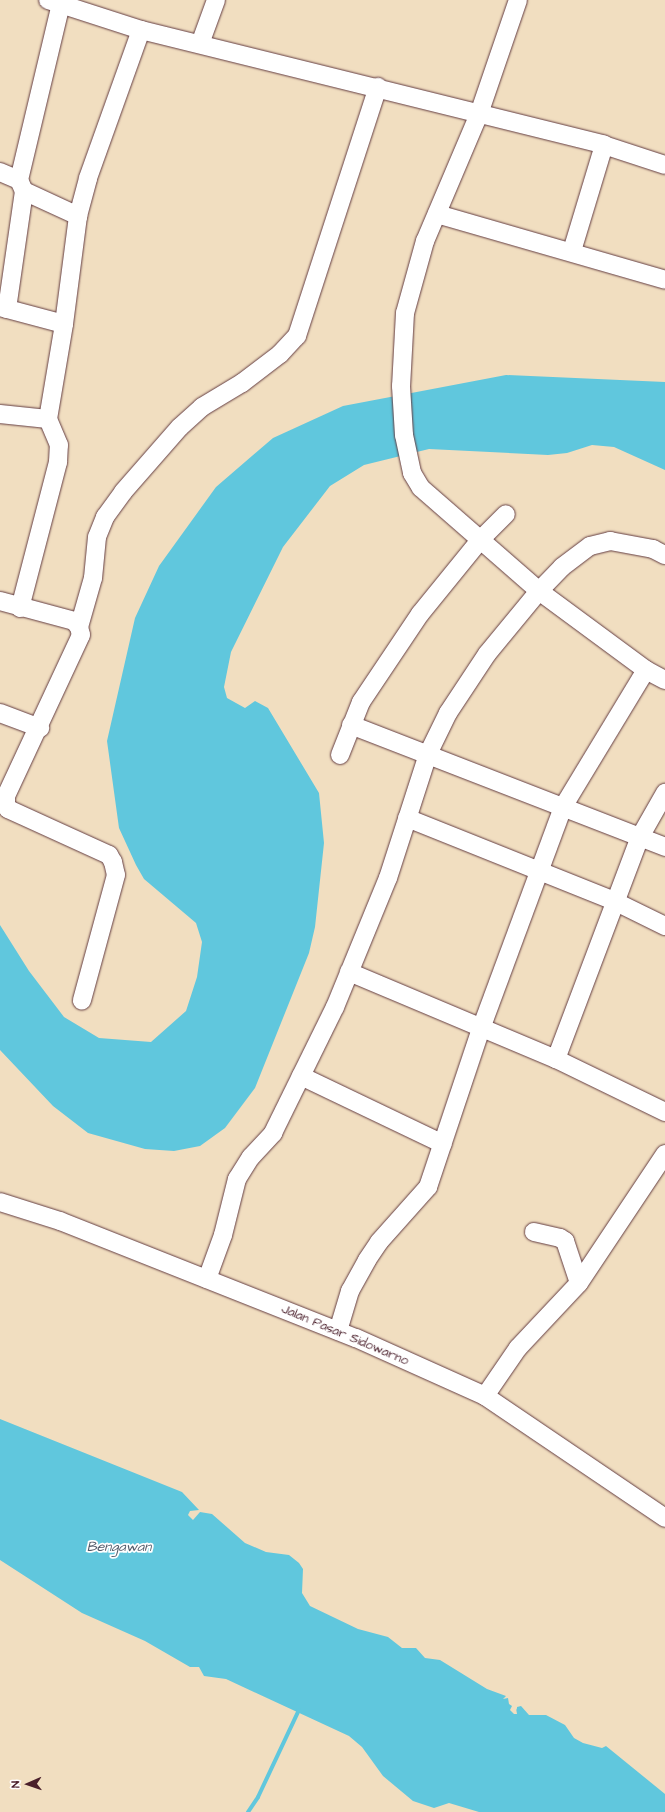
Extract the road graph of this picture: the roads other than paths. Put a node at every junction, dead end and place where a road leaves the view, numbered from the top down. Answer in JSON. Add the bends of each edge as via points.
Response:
{"nodes":[{"id":1,"x":216,"y":0,"type":"edge"},
{"id":2,"x":518,"y":0,"type":"edge"},
{"id":3,"x":55,"y":2,"type":"edge"},
{"id":4,"x":141,"y":30,"type":"junction"},
{"id":5,"x":200,"y":44,"type":"junction"},
{"id":6,"x":378,"y":87,"type":"junction"},
{"id":7,"x":480,"y":114,"type":"junction"},
{"id":8,"x":604,"y":145,"type":"junction"},
{"id":9,"x":665,"y":165,"type":"edge"},
{"id":10,"x":0,"y":172,"type":"edge"},
{"id":11,"x":21,"y":185,"type":"junction"},
{"id":12,"x":437,"y":214,"type":"junction"},
{"id":13,"x":78,"y":216,"type":"junction"},
{"id":14,"x":572,"y":251,"type":"junction"},
{"id":15,"x":665,"y":280,"type":"edge"},
{"id":16,"x":4,"y":308,"type":"edge"},
{"id":17,"x":64,"y":324,"type":"junction"},
{"id":18,"x":0,"y":414,"type":"edge"},
{"id":19,"x":48,"y":419,"type":"junction"},
{"id":20,"x":506,"y":514,"type":"dead end"},
{"id":21,"x":481,"y":539,"type":"junction"},
{"id":22,"x":665,"y":555,"type":"edge"},
{"id":23,"x":539,"y":592,"type":"junction"},
{"id":24,"x":0,"y":601,"type":"edge"},
{"id":25,"x":20,"y":608,"type":"junction"},
{"id":26,"x":79,"y":627,"type":"junction"},
{"id":27,"x":646,"y":670,"type":"junction"},
{"id":28,"x":665,"y":680,"type":"edge"},
{"id":29,"x":0,"y":712,"type":"edge"},
{"id":30,"x":351,"y":725,"type":"junction"},
{"id":31,"x":40,"y":728,"type":"junction"},
{"id":32,"x":340,"y":754,"type":"dead end"},
{"id":33,"x":428,"y":754,"type":"junction"},
{"id":34,"x":665,"y":793,"type":"edge"},
{"id":35,"x":562,"y":807,"type":"junction"},
{"id":36,"x":407,"y":818,"type":"junction"},
{"id":37,"x":640,"y":837,"type":"junction"},
{"id":38,"x":665,"y":847,"type":"edge"},
{"id":39,"x":540,"y":873,"type":"junction"},
{"id":40,"x":614,"y":901,"type":"junction"},
{"id":41,"x":665,"y":926,"type":"edge"},
{"id":42,"x":349,"y":972,"type":"junction"},
{"id":43,"x":82,"y":1000,"type":"dead end"},
{"id":44,"x":482,"y":1026,"type":"junction"},
{"id":45,"x":556,"y":1059,"type":"junction"},
{"id":46,"x":301,"y":1076,"type":"junction"},
{"id":47,"x":665,"y":1112,"type":"edge"},
{"id":48,"x":443,"y":1144,"type":"junction"},
{"id":49,"x":665,"y":1154,"type":"edge"},
{"id":50,"x":0,"y":1202,"type":"edge"},
{"id":51,"x":534,"y":1232,"type":"dead end"},
{"id":52,"x":207,"y":1279,"type":"junction"},
{"id":53,"x":579,"y":1283,"type":"junction"},
{"id":54,"x":338,"y":1331,"type":"junction"},
{"id":55,"x":486,"y":1396,"type":"junction"},
{"id":56,"x":665,"y":1518,"type":"edge"}],
"edges":[{"from":1,"to":5,"type":"street"},
{"from":2,"to":7,"type":"street"},
{"from":3,"to":4,"type":"street"},
{"from":3,"to":11,"type":"street"},
{"from":4,"to":5,"type":"street"},
{"from":4,"to":13,"type":"street","via":[[88,178]]},
{"from":5,"to":6,"type":"street"},
{"from":6,"to":7,"type":"street"},
{"from":6,"to":26,"type":"street","via":[[297,336],[280,354],[247,379],[202,407],[180,427],[123,492],[105,517],[97,537],[93,578]]},
{"from":7,"to":8,"type":"street"},
{"from":7,"to":12,"type":"street"},
{"from":8,"to":9,"type":"street"},
{"from":8,"to":14,"type":"street"},
{"from":10,"to":11,"type":"street"},
{"from":11,"to":13,"type":"street"},
{"from":11,"to":16,"type":"street"},
{"from":12,"to":14,"type":"street"},
{"from":12,"to":21,"type":"street","via":[[425,241],[405,313],[400,386],[404,435],[412,473],[421,488]]},
{"from":13,"to":17,"type":"street"},
{"from":14,"to":15,"type":"street"},
{"from":16,"to":17,"type":"street"},
{"from":17,"to":19,"type":"street"},
{"from":18,"to":19,"type":"street"},
{"from":19,"to":25,"type":"street","via":[[59,445],[58,462]]},
{"from":20,"to":21,"type":"street"},
{"from":21,"to":23,"type":"street"},
{"from":21,"to":30,"type":"street","via":[[420,614],[361,702]]},
{"from":22,"to":23,"type":"street","via":[[653,549],[610,541],[590,546],[562,567]]},
{"from":23,"to":27,"type":"street"},
{"from":23,"to":33,"type":"street","via":[[487,654],[448,713]]},
{"from":24,"to":25,"type":"street"},
{"from":25,"to":26,"type":"street","via":[[74,620]]},
{"from":26,"to":31,"type":"street","via":[[80,635]]},
{"from":27,"to":28,"type":"street"},
{"from":27,"to":35,"type":"street"},
{"from":29,"to":31,"type":"street"},
{"from":30,"to":32,"type":"street"},
{"from":30,"to":33,"type":"street"},
{"from":31,"to":43,"type":"street","via":[[6,796],[8,809],[109,855],[116,875]]},
{"from":33,"to":35,"type":"street"},
{"from":33,"to":36,"type":"street"},
{"from":34,"to":37,"type":"street"},
{"from":35,"to":37,"type":"street"},
{"from":35,"to":39,"type":"street"},
{"from":36,"to":39,"type":"street"},
{"from":36,"to":42,"type":"street","via":[[388,878]]},
{"from":37,"to":38,"type":"street"},
{"from":37,"to":40,"type":"street"},
{"from":39,"to":40,"type":"street"},
{"from":39,"to":44,"type":"street"},
{"from":40,"to":41,"type":"street"},
{"from":40,"to":45,"type":"street"},
{"from":42,"to":44,"type":"street"},
{"from":42,"to":46,"type":"street"},
{"from":44,"to":45,"type":"street"},
{"from":44,"to":48,"type":"street"},
{"from":45,"to":47,"type":"street"},
{"from":46,"to":48,"type":"street"},
{"from":46,"to":52,"type":"street","via":[[273,1133],[251,1157],[237,1179],[223,1235]]},
{"from":48,"to":54,"type":"street","via":[[428,1187],[378,1242],[360,1273],[350,1291]]},
{"from":49,"to":53,"type":"street"},
{"from":50,"to":52,"type":"street","name":"Jalan Pasar Sidowarno","via":[[60,1220]]},
{"from":51,"to":53,"type":"street","via":[[565,1241]]},
{"from":52,"to":54,"type":"street","name":"Jalan Pasar Sidowarno"},
{"from":53,"to":55,"type":"street","via":[[518,1348]]},
{"from":54,"to":55,"type":"street","name":"Jalan Pasar Sidowarno"},
{"from":55,"to":56,"type":"street","name":"Jalan Pasar Sidowarno"}]}
